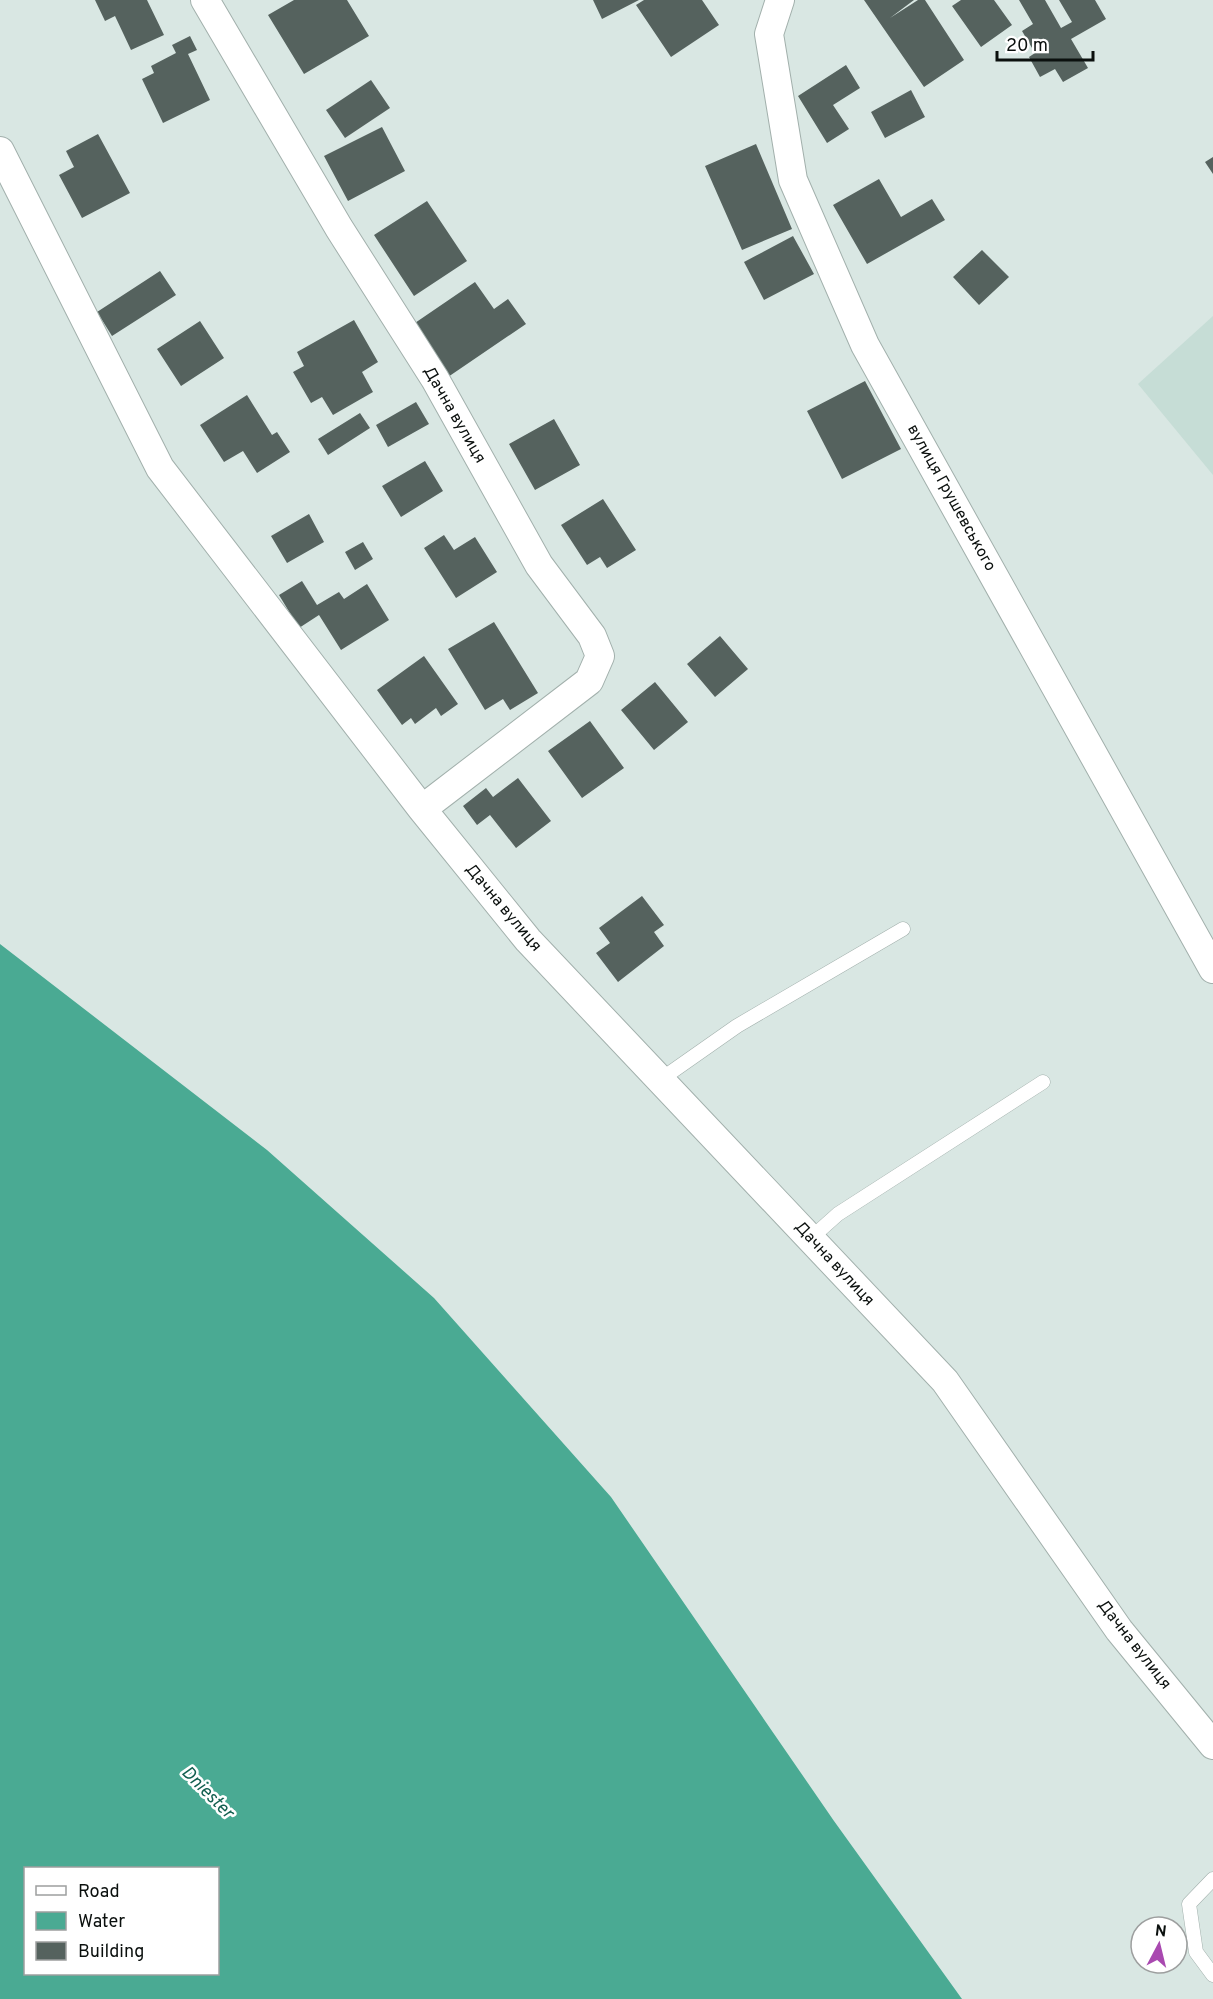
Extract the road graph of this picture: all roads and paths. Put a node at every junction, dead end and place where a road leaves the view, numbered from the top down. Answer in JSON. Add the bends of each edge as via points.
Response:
{"nodes":[{"id":1,"x":205,"y":0,"type":"edge"},
{"id":2,"x":780,"y":0,"type":"edge"},
{"id":3,"x":0,"y":151,"type":"edge"},
{"id":4,"x":422,"y":809,"type":"junction"},
{"id":5,"x":903,"y":929,"type":"dead end"},
{"id":6,"x":1213,"y":969,"type":"edge"},
{"id":7,"x":660,"y":1080,"type":"junction"},
{"id":8,"x":1043,"y":1082,"type":"dead end"},
{"id":9,"x":810,"y":1239,"type":"junction"},
{"id":10,"x":1213,"y":1745,"type":"edge"},
{"id":11,"x":1213,"y":1879,"type":"edge"},
{"id":12,"x":1213,"y":1976,"type":"edge"}],
"edges":[{"from":1,"to":4,"type":"street","name":"Дачна вулиця","via":[[339,228],[435,379],[539,564],[592,636],[600,656],[589,681]]},
{"from":2,"to":6,"type":"street","name":"вулиця Грушевського","via":[[769,34],[793,180],[866,345]]},
{"from":3,"to":4,"type":"street","name":"Дачна вулиця","via":[[160,468]]},
{"from":4,"to":7,"type":"street","name":"Дачна вулиця","via":[[528,940]]},
{"from":5,"to":7,"type":"lane","via":[[737,1026]]},
{"from":7,"to":9,"type":"street","name":"Дачна вулиця"},
{"from":8,"to":9,"type":"lane","via":[[838,1214]]},
{"from":9,"to":10,"type":"street","name":"Дачна вулиця","via":[[945,1382],[1119,1630]]},
{"from":11,"to":12,"type":"lane","via":[[1189,1904],[1196,1952]]}]}
